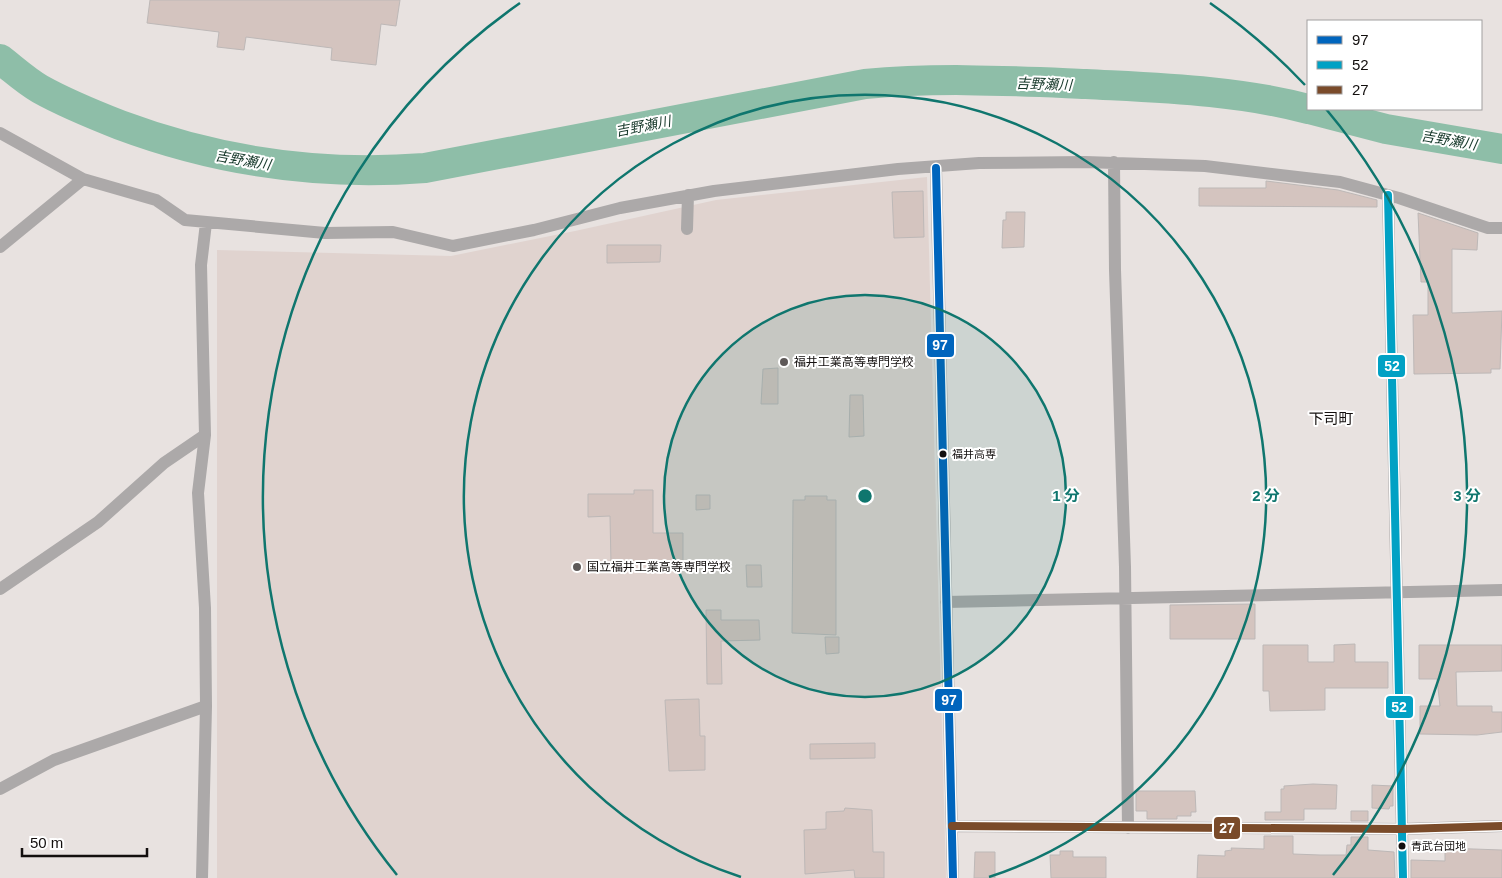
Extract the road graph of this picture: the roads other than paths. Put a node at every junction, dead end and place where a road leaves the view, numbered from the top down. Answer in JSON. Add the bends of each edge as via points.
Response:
{"nodes":[{"id":1,"x":0,"y":133,"type":"edge"},
{"id":2,"x":1114,"y":162,"type":"junction"},
{"id":3,"x":936,"y":168,"type":"junction"},
{"id":4,"x":83,"y":179,"type":"junction"},
{"id":5,"x":1388,"y":195,"type":"junction"},
{"id":6,"x":688,"y":196,"type":"junction"},
{"id":7,"x":206,"y":223,"type":"junction"},
{"id":8,"x":1502,"y":228,"type":"edge"},
{"id":9,"x":687,"y":229,"type":"dead end"},
{"id":10,"x":0,"y":247,"type":"edge"},
{"id":11,"x":205,"y":435,"type":"junction"},
{"id":12,"x":0,"y":589,"type":"edge"},
{"id":13,"x":1502,"y":590,"type":"edge"},
{"id":14,"x":1398,"y":592,"type":"junction"},
{"id":15,"x":1124,"y":598,"type":"junction"},
{"id":16,"x":946,"y":602,"type":"junction"},
{"id":17,"x":206,"y":706,"type":"junction"},
{"id":18,"x":0,"y":789,"type":"edge"},
{"id":19,"x":952,"y":826,"type":"junction"},
{"id":20,"x":1502,"y":826,"type":"edge"},
{"id":21,"x":1128,"y":828,"type":"junction"},
{"id":22,"x":1402,"y":828,"type":"junction"},
{"id":23,"x":202,"y":878,"type":"edge"},
{"id":24,"x":954,"y":878,"type":"edge"},
{"id":25,"x":1403,"y":878,"type":"edge"}],
"edges":[{"from":1,"to":4,"type":"street"},
{"from":2,"to":3,"type":"street","via":[[980,164]]},
{"from":2,"to":5,"type":"street","via":[[1215,167],[1340,182]]},
{"from":2,"to":15,"type":"street"},
{"from":3,"to":6,"type":"street","via":[[898,169]]},
{"from":3,"to":16,"type":"street"},
{"from":4,"to":7,"type":"street","via":[[156,200],[185,220]]},
{"from":4,"to":10,"type":"street"},
{"from":5,"to":8,"type":"street","via":[[1488,228]]},
{"from":5,"to":14,"type":"street"},
{"from":6,"to":7,"type":"street","via":[[453,246],[393,232],[325,233]]},
{"from":6,"to":9,"type":"street"},
{"from":7,"to":11,"type":"street","via":[[201,265]]},
{"from":11,"to":12,"type":"street","via":[[164,463],[98,522]]},
{"from":11,"to":17,"type":"street","via":[[198,493],[206,608]]},
{"from":13,"to":14,"type":"street"},
{"from":14,"to":15,"type":"street"},
{"from":14,"to":22,"type":"street"},
{"from":15,"to":16,"type":"street"},
{"from":15,"to":21,"type":"street"},
{"from":16,"to":19,"type":"street"},
{"from":17,"to":18,"type":"street","via":[[54,760]]},
{"from":17,"to":23,"type":"street"},
{"from":19,"to":21,"type":"street"},
{"from":19,"to":24,"type":"street"},
{"from":20,"to":22,"type":"street"},
{"from":21,"to":22,"type":"street"},
{"from":22,"to":25,"type":"street"}]}
